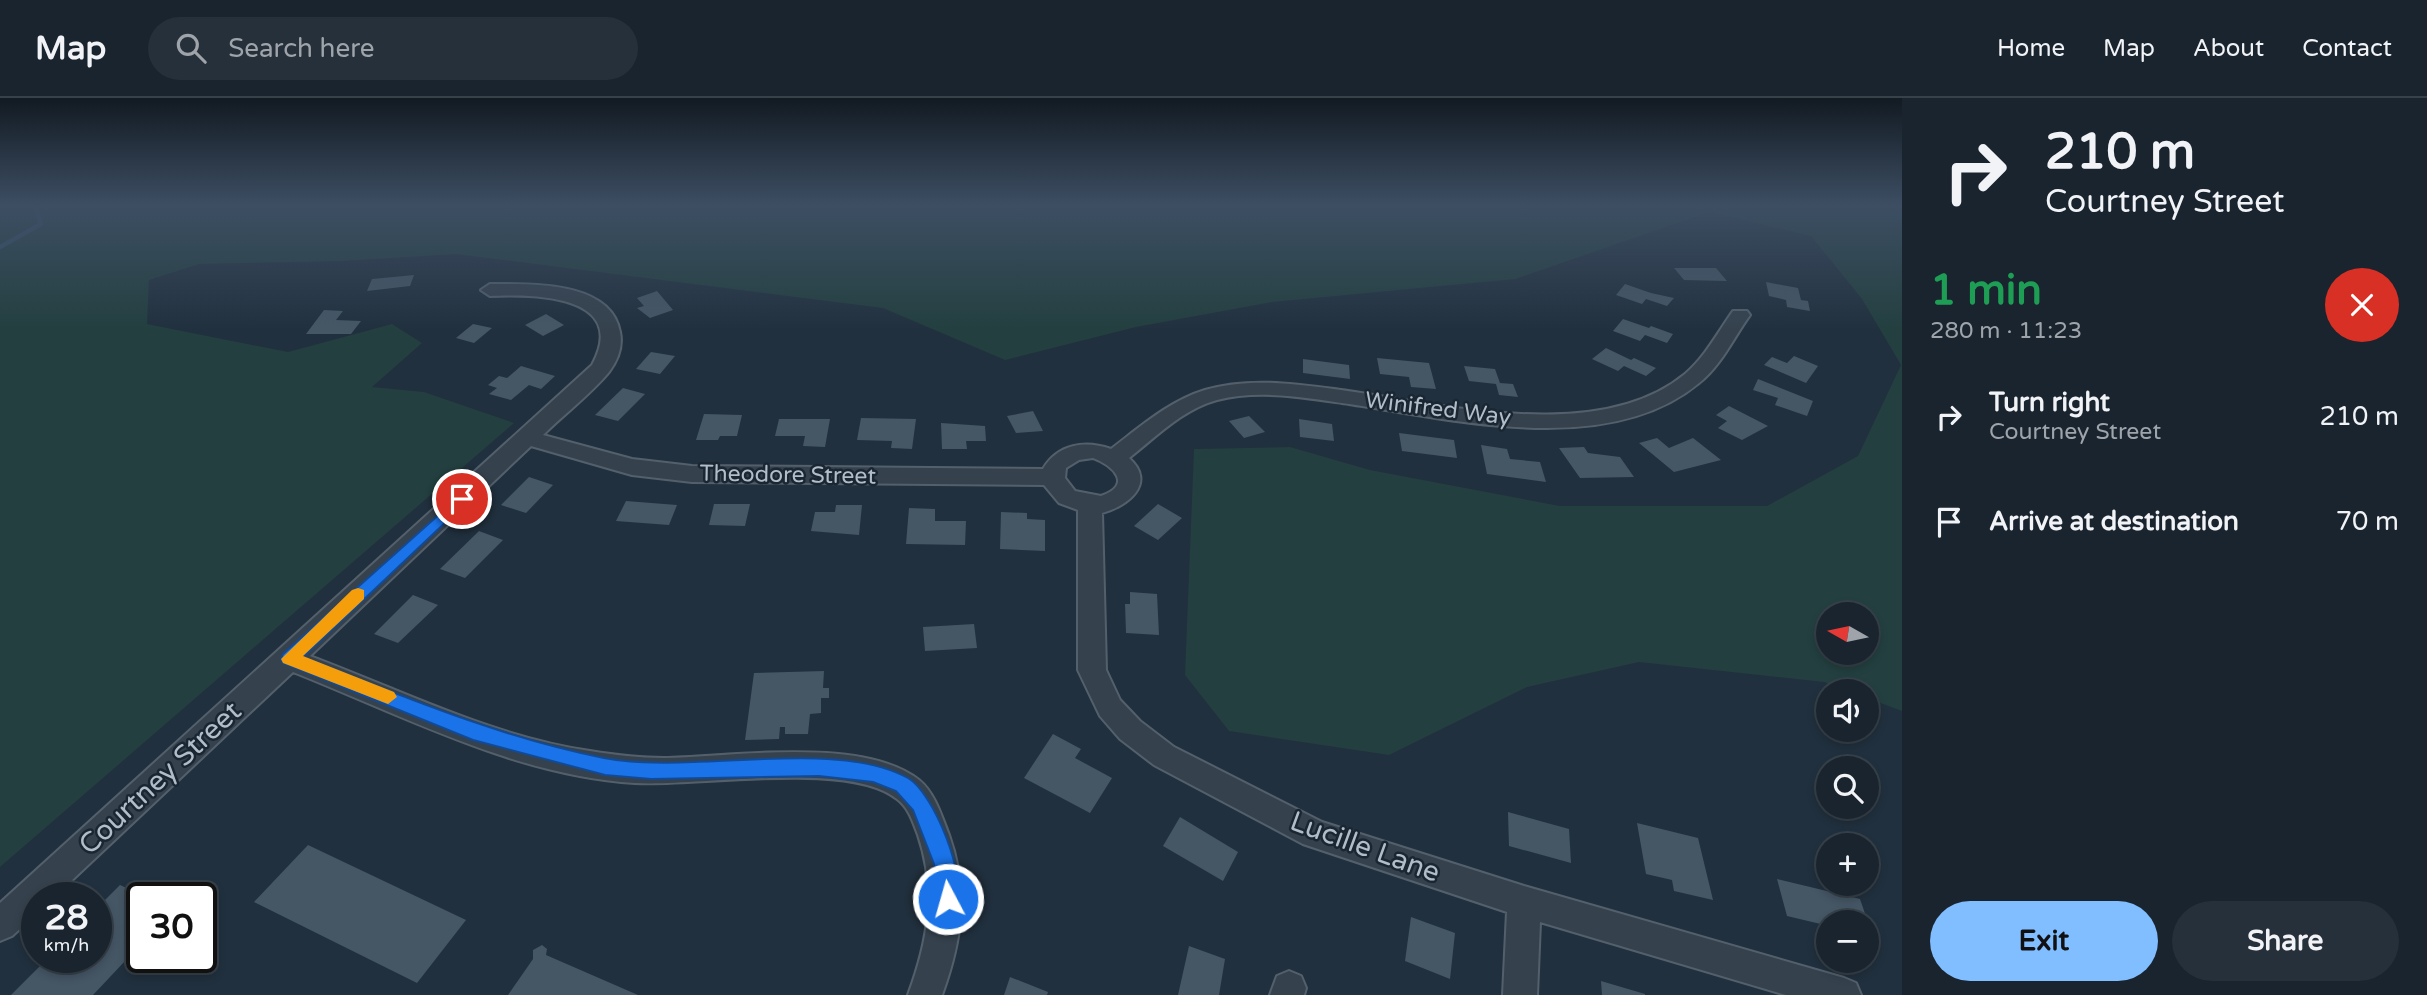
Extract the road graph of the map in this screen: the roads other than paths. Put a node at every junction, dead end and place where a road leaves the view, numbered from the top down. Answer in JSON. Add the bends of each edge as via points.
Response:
{"nodes":[{"id":1,"x":490,"y":290,"type":"dead end"},
{"id":2,"x":1740,"y":315,"type":"dead end"},
{"id":3,"x":528,"y":438,"type":"junction"},
{"id":4,"x":1115,"y":457,"type":"junction"},
{"id":5,"x":1052,"y":477,"type":"junction"},
{"id":6,"x":1090,"y":504,"type":"junction"},
{"id":7,"x":289,"y":659,"type":"junction"},
{"id":8,"x":1524,"y":902,"type":"junction"},
{"id":9,"x":0,"y":925,"type":"edge"},
{"id":10,"x":925,"y":995,"type":"edge"},
{"id":11,"x":1520,"y":995,"type":"edge"},
{"id":12,"x":1844,"y":995,"type":"edge"}],
"edges":[{"from":1,"to":3,"type":"street","name":"Courtney Street","via":[[557,291],[597,311],[609,325],[612,345],[601,368]]},
{"from":2,"to":4,"type":"street","name":"Winifred Way","via":[[1693,379],[1648,407],[1588,420],[1516,419],[1250,389],[1210,395]]},
{"from":3,"to":5,"type":"street","name":"Theodore Street","via":[[632,467],[692,474]]},
{"from":3,"to":7,"type":"street","name":"Courtney Street"},
{"from":4,"to":5,"type":"street","via":[[1094,451],[1073,453],[1058,463]]},
{"from":4,"to":6,"type":"street","via":[[1131,475],[1130,488],[1119,499]]},
{"from":5,"to":6,"type":"street","via":[[1064,495]]},
{"from":6,"to":8,"type":"street","name":"Lucille Lane","via":[[1092,670],[1110,708],[1130,730],[1164,756],[1314,834]]},
{"from":7,"to":9,"type":"street","name":"Courtney Street"},
{"from":7,"to":10,"type":"street","via":[[473,732],[605,766],[651,771],[838,768],[902,785],[921,804],[948,883],[942,943]]},
{"from":8,"to":11,"type":"street"},
{"from":8,"to":12,"type":"street","name":"Lucille Lane"}]}
